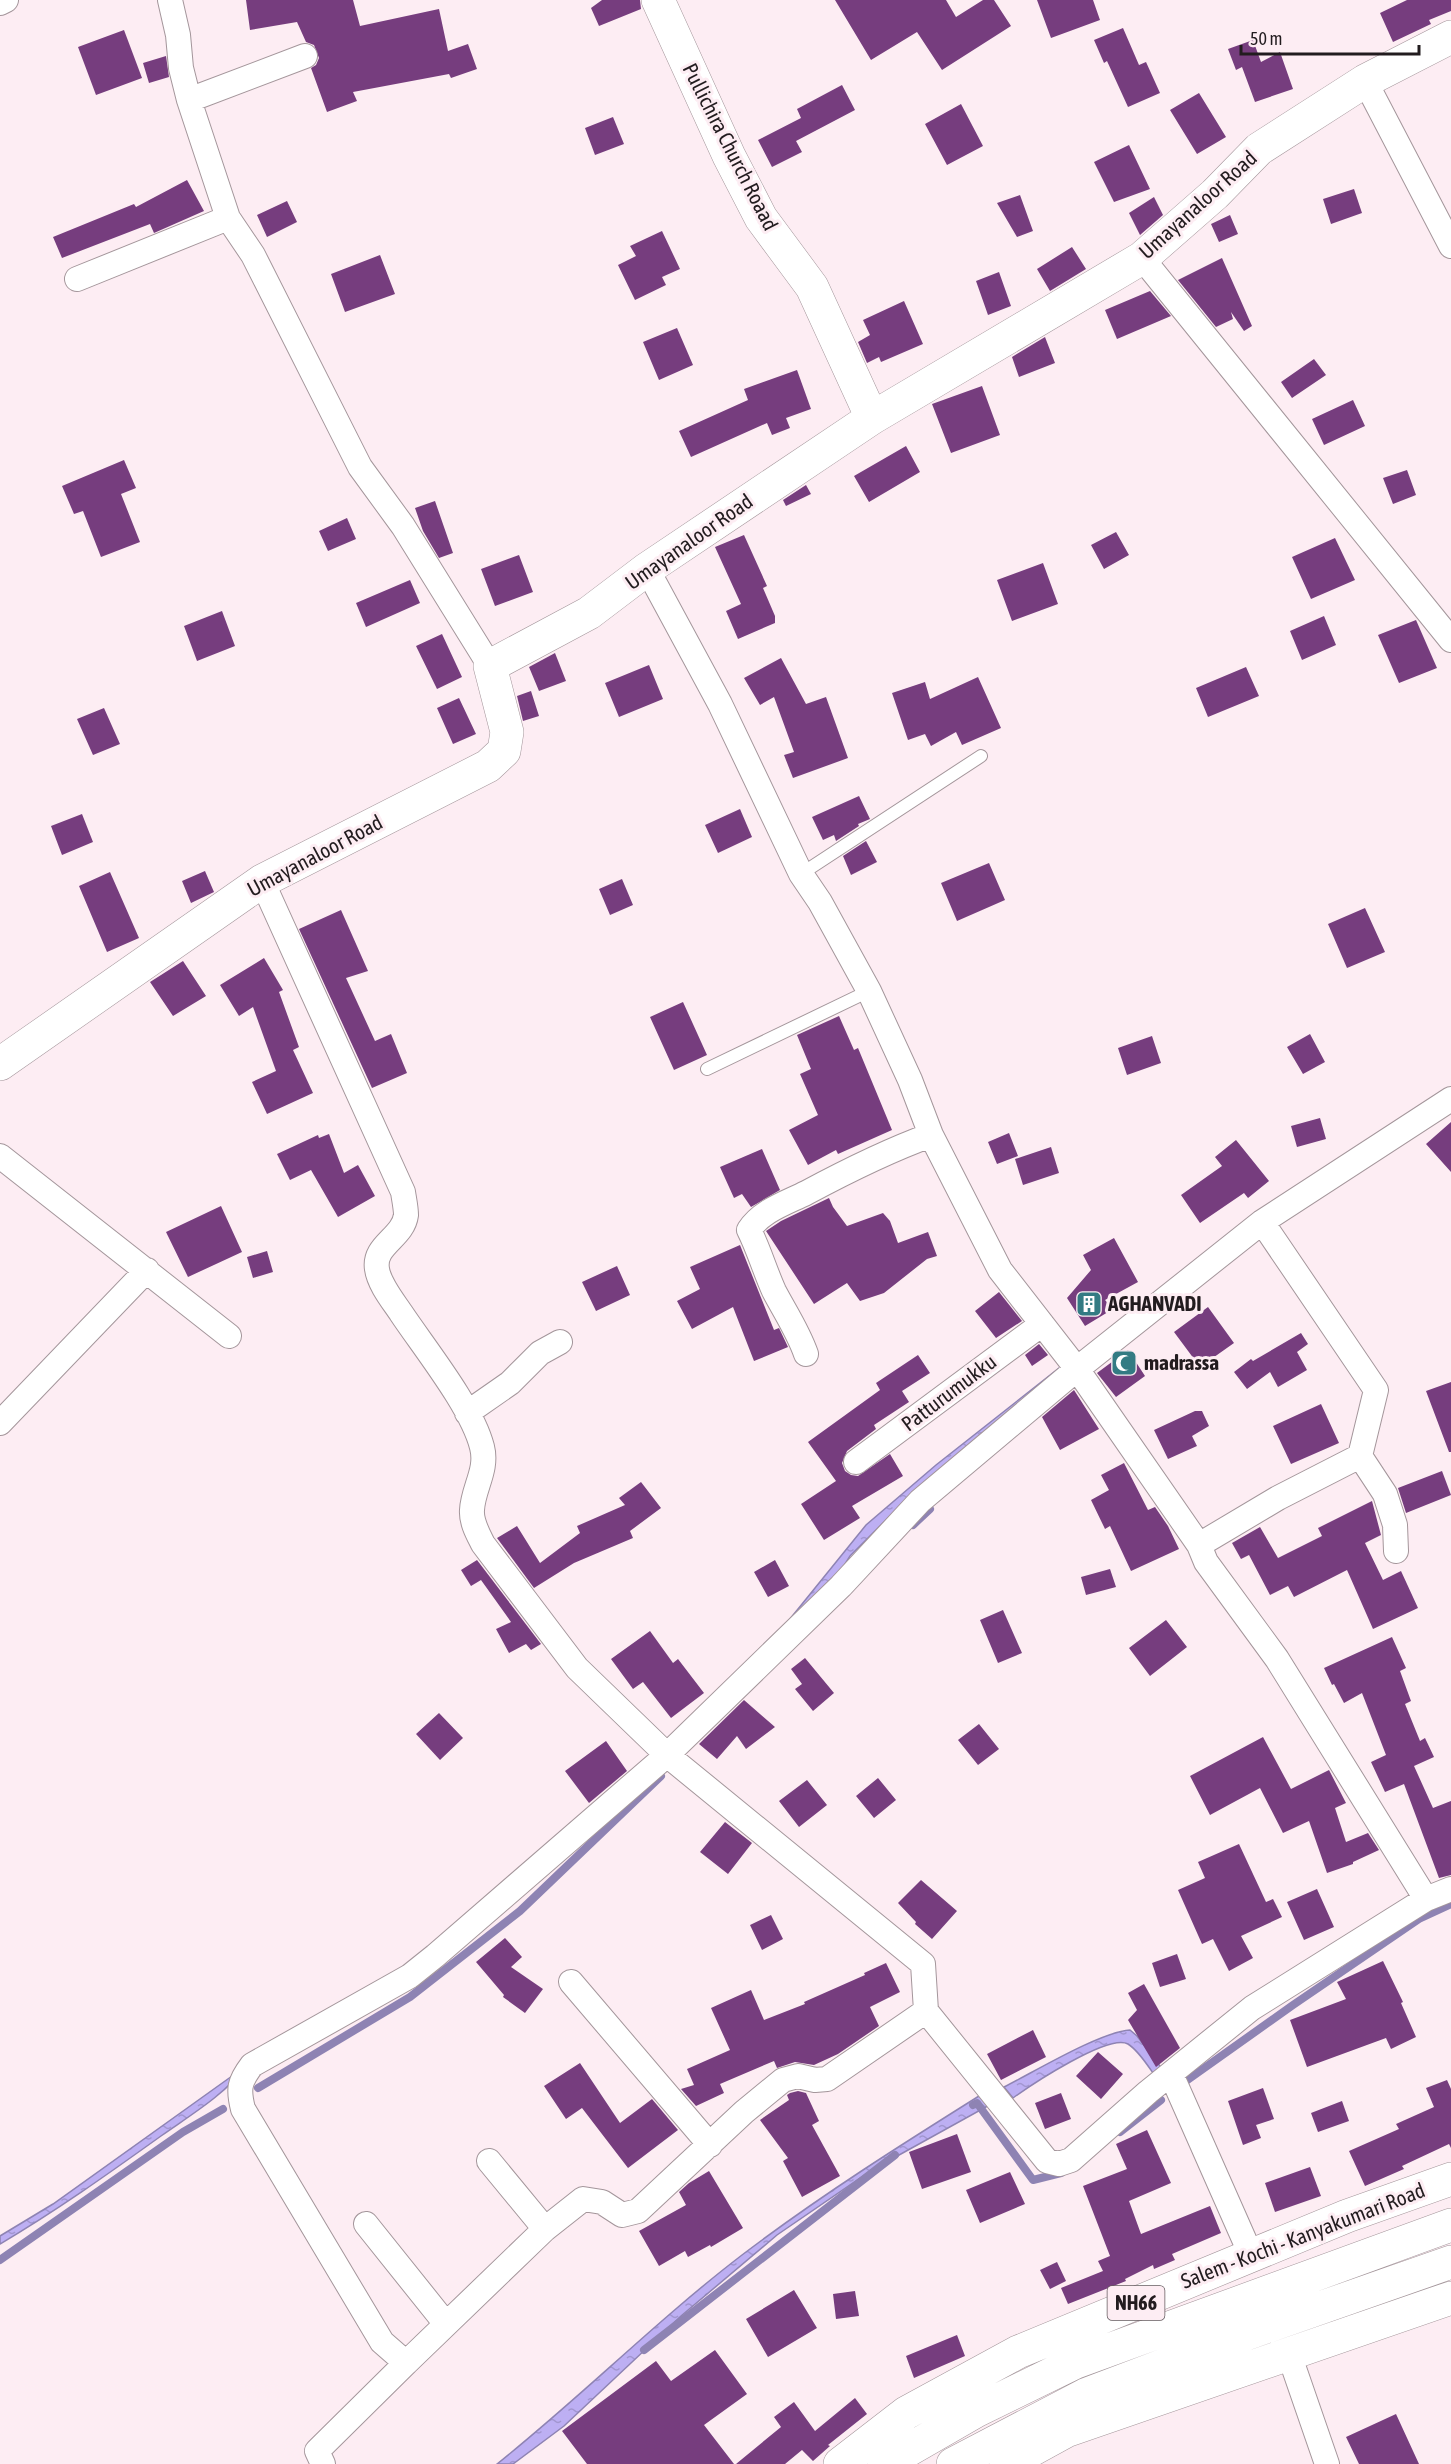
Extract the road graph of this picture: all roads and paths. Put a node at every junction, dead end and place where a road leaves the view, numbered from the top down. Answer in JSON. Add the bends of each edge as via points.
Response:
{"nodes":[{"id":1,"x":6,"y":0,"type":"edge"},
{"id":2,"x":170,"y":0,"type":"edge"},
{"id":3,"x":658,"y":0,"type":"edge"},
{"id":4,"x":0,"y":3,"type":"edge"},
{"id":5,"x":1451,"y":38,"type":"edge"},
{"id":6,"x":304,"y":56,"type":"dead end"},
{"id":7,"x":1365,"y":81,"type":"junction"},
{"id":8,"x":189,"y":100,"type":"junction"},
{"id":9,"x":228,"y":218,"type":"junction"},
{"id":10,"x":1451,"y":246,"type":"edge"},
{"id":11,"x":1142,"y":258,"type":"junction"},
{"id":12,"x":77,"y":279,"type":"dead end"},
{"id":13,"x":872,"y":418,"type":"junction"},
{"id":14,"x":647,"y":569,"type":"junction"},
{"id":15,"x":1451,"y":640,"type":"edge"},
{"id":16,"x":490,"y":666,"type":"junction"},
{"id":17,"x":981,"y":756,"type":"dead end"},
{"id":18,"x":801,"y":874,"type":"junction"},
{"id":19,"x":262,"y":881,"type":"junction"},
{"id":20,"x":869,"y":991,"type":"junction"},
{"id":21,"x":0,"y":1064,"type":"edge"},
{"id":22,"x":707,"y":1069,"type":"dead end"},
{"id":23,"x":1451,"y":1099,"type":"edge"},
{"id":24,"x":932,"y":1135,"type":"junction"},
{"id":25,"x":0,"y":1156,"type":"edge"},
{"id":26,"x":1262,"y":1222,"type":"junction"},
{"id":27,"x":147,"y":1270,"type":"junction"},
{"id":28,"x":1042,"y":1324,"type":"junction"},
{"id":29,"x":229,"y":1336,"type":"dead end"},
{"id":30,"x":560,"y":1342,"type":"dead end"},
{"id":31,"x":806,"y":1353,"type":"dead end"},
{"id":32,"x":1077,"y":1369,"type":"junction"},
{"id":33,"x":467,"y":1413,"type":"junction"},
{"id":34,"x":0,"y":1424,"type":"edge"},
{"id":35,"x":1360,"y":1456,"type":"junction"},
{"id":36,"x":856,"y":1462,"type":"dead end"},
{"id":37,"x":1198,"y":1545,"type":"junction"},
{"id":38,"x":1396,"y":1551,"type":"dead end"},
{"id":39,"x":667,"y":1755,"type":"junction"},
{"id":40,"x":1451,"y":1889,"type":"edge"},
{"id":41,"x":1426,"y":1899,"type":"junction"},
{"id":42,"x":572,"y":1982,"type":"dead end"},
{"id":43,"x":926,"y":2011,"type":"junction"},
{"id":44,"x":1171,"y":2074,"type":"junction"},
{"id":45,"x":710,"y":2145,"type":"junction"},
{"id":46,"x":489,"y":2161,"type":"dead end"},
{"id":47,"x":1451,"y":2179,"type":"edge"},
{"id":48,"x":366,"y":2224,"type":"dead end"},
{"id":49,"x":1451,"y":2225,"type":"edge"},
{"id":50,"x":545,"y":2229,"type":"junction"},
{"id":51,"x":1251,"y":2254,"type":"junction"},
{"id":52,"x":1451,"y":2262,"type":"edge"},
{"id":53,"x":1451,"y":2298,"type":"edge"},
{"id":54,"x":446,"y":2324,"type":"junction"},
{"id":55,"x":1288,"y":2354,"type":"junction"},
{"id":56,"x":406,"y":2363,"type":"junction"},
{"id":57,"x":323,"y":2464,"type":"edge"},
{"id":58,"x":840,"y":2464,"type":"edge"},
{"id":59,"x":884,"y":2464,"type":"edge"},
{"id":60,"x":953,"y":2464,"type":"edge"},
{"id":61,"x":1006,"y":2464,"type":"edge"},
{"id":62,"x":1327,"y":2464,"type":"edge"}],
"edges":[{"from":1,"to":4,"type":"street"},
{"from":2,"to":8,"type":"street"},
{"from":3,"to":13,"type":"main road","name":"Pullichira Church Roaad","via":[[729,156],[761,218],[812,286]]},
{"from":5,"to":7,"type":"main road","name":"Umayanaloor Road"},
{"from":6,"to":8,"type":"street"},
{"from":7,"to":10,"type":"street"},
{"from":7,"to":11,"type":"main road","name":"Umayanaloor Road","via":[[1259,149]]},
{"from":8,"to":9,"type":"street"},
{"from":9,"to":12,"type":"street"},
{"from":9,"to":16,"type":"street","via":[[253,255],[360,467],[403,526]]},
{"from":11,"to":13,"type":"main road","name":"Umayanaloor Road"},
{"from":11,"to":15,"type":"street"},
{"from":13,"to":14,"type":"main road","name":"Umayanaloor Road"},
{"from":14,"to":16,"type":"main road","name":"Umayanaloor Road","via":[[589,613]]},
{"from":14,"to":18,"type":"street","via":[[720,704]]},
{"from":16,"to":19,"type":"main road","name":"Umayanaloor Road","via":[[507,732],[504,752],[488,766]]},
{"from":17,"to":18,"type":"lane"},
{"from":18,"to":20,"type":"street"},
{"from":19,"to":21,"type":"main road","name":"Umayanaloor Road"},
{"from":19,"to":33,"type":"street","via":[[403,1192],[406,1215],[401,1230],[381,1250],[376,1261],[378,1273],[394,1304]]},
{"from":20,"to":22,"type":"lane"},
{"from":20,"to":24,"type":"street"},
{"from":23,"to":26,"type":"street"},
{"from":24,"to":28,"type":"street","via":[[1000,1270]]},
{"from":24,"to":31,"type":"street","via":[[854,1166],[755,1220],[749,1230]]},
{"from":25,"to":27,"type":"street"},
{"from":26,"to":32,"type":"street"},
{"from":26,"to":35,"type":"street","via":[[1376,1390]]},
{"from":27,"to":29,"type":"street"},
{"from":27,"to":34,"type":"street"},
{"from":28,"to":32,"type":"street"},
{"from":28,"to":36,"type":"street","name":"Patturumukku"},
{"from":30,"to":33,"type":"street","via":[[540,1353],[510,1383]]},
{"from":32,"to":37,"type":"street"},
{"from":32,"to":39,"type":"street","via":[[920,1501],[841,1586]]},
{"from":33,"to":39,"type":"street","via":[[482,1447],[483,1467],[472,1510],[483,1544],[577,1668]]},
{"from":35,"to":37,"type":"street"},
{"from":35,"to":38,"type":"street","via":[[1385,1494],[1395,1525]]},
{"from":37,"to":41,"type":"street","via":[[1206,1562],[1277,1659]]},
{"from":39,"to":43,"type":"street","via":[[923,1964]]},
{"from":39,"to":56,"type":"street","via":[[410,1976],[252,2065],[243,2077],[239,2093],[243,2109],[382,2342]]},
{"from":40,"to":41,"type":"street"},
{"from":41,"to":44,"type":"street","via":[[1252,2008]]},
{"from":42,"to":45,"type":"street"},
{"from":43,"to":44,"type":"street","via":[[1047,2161],[1059,2164],[1071,2160]]},
{"from":43,"to":45,"type":"street","via":[[827,2079],[798,2076],[783,2080]]},
{"from":44,"to":51,"type":"street"},
{"from":45,"to":50,"type":"street","via":[[638,2211],[622,2215],[602,2202],[583,2199]]},
{"from":46,"to":50,"type":"street"},
{"from":47,"to":51,"type":"main road","name":"Salem - Kochi - Kanyakumari Road","number":"NH66"},
{"from":48,"to":54,"type":"street"},
{"from":49,"to":59,"type":"main road","via":[[1076,2361],[976,2411]]},
{"from":50,"to":54,"type":"street"},
{"from":51,"to":58,"type":"main road","name":"Salem - Kochi - Kanyakumari Road","number":"NH66","via":[[1018,2352],[906,2413]]},
{"from":52,"to":60,"type":"main road","via":[[1085,2395]]},
{"from":53,"to":55,"type":"main road"},
{"from":54,"to":56,"type":"street"},
{"from":55,"to":61,"type":"main road","via":[[1066,2431]]},
{"from":55,"to":62,"type":"street"},
{"from":56,"to":57,"type":"street","via":[[317,2451]]}]}
